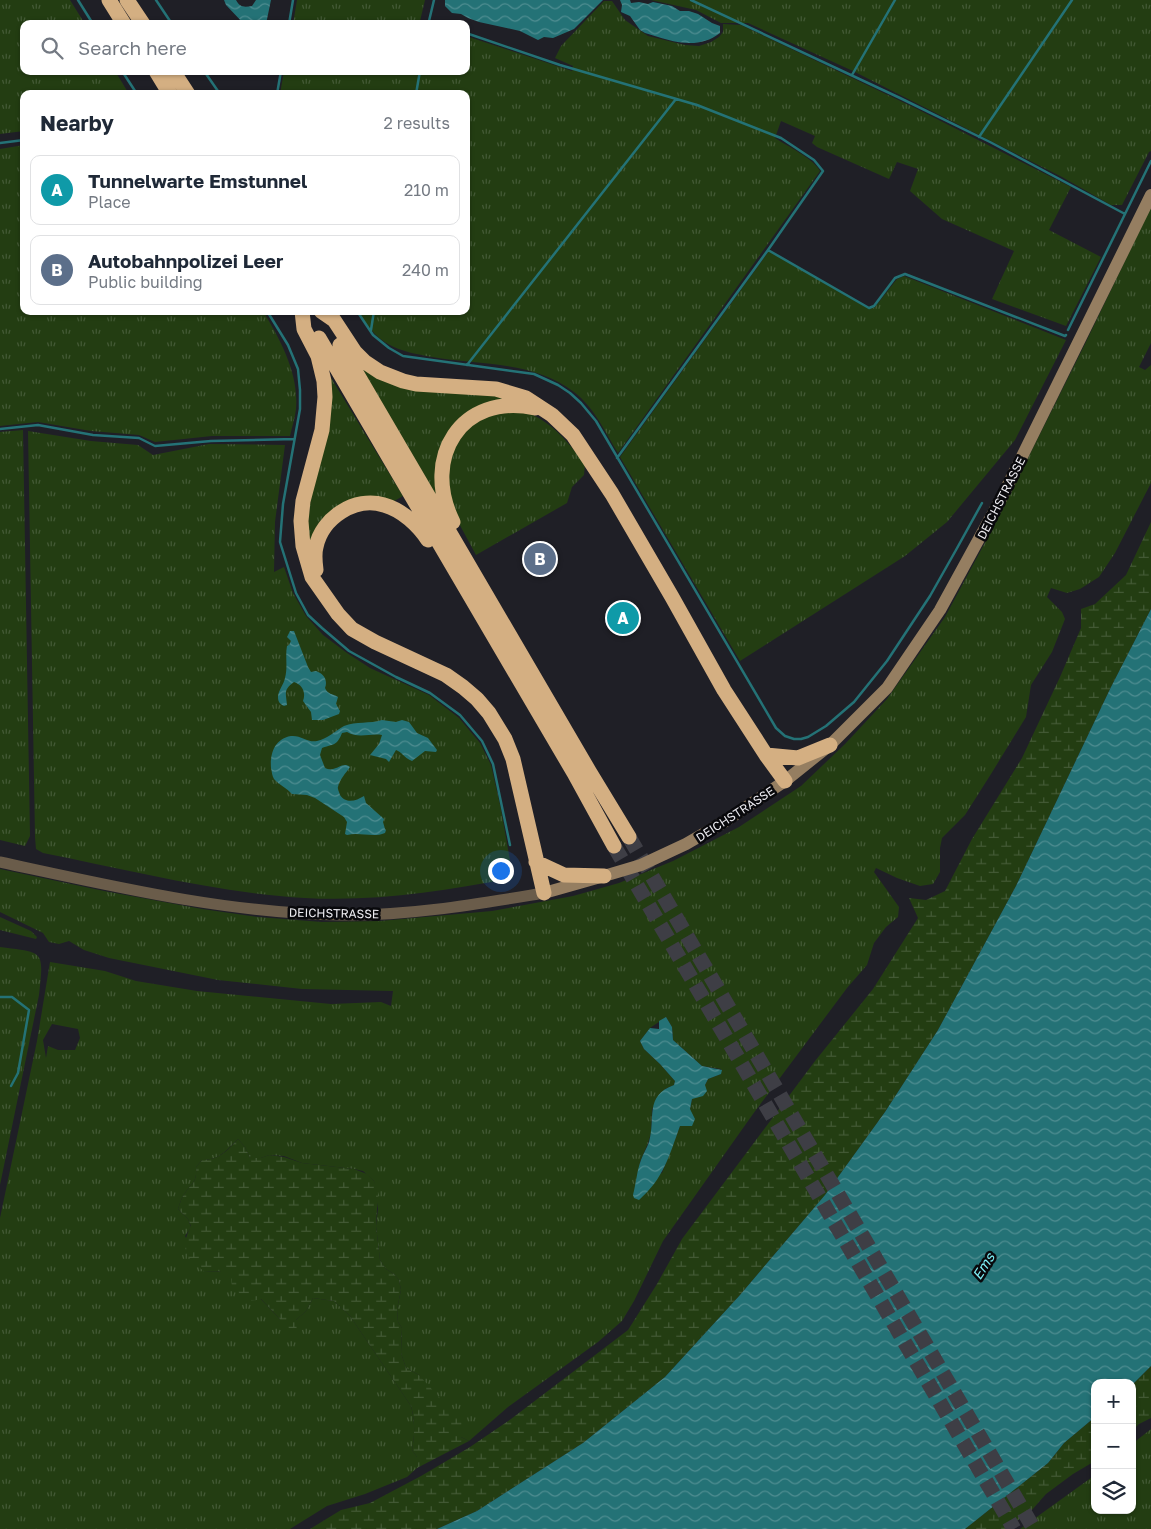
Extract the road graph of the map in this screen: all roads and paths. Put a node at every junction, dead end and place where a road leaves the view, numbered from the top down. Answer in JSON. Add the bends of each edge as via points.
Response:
{"nodes":[{"id":1,"x":109,"y":0,"type":"edge"},
{"id":2,"x":127,"y":0,"type":"edge"},
{"id":3,"x":122,"y":20,"type":"edge"},
{"id":4,"x":140,"y":20,"type":"edge"},
{"id":5,"x":158,"y":75,"type":"edge"},
{"id":6,"x":176,"y":75,"type":"edge"},
{"id":7,"x":168,"y":90,"type":"edge"},
{"id":8,"x":185,"y":90,"type":"edge"},
{"id":9,"x":1151,"y":195,"type":"edge"},
{"id":10,"x":302,"y":315,"type":"edge"},
{"id":11,"x":304,"y":315,"type":"edge"},
{"id":12,"x":323,"y":315,"type":"edge"},
{"id":13,"x":327,"y":315,"type":"edge"},
{"id":14,"x":552,"y":415,"type":"junction"},
{"id":15,"x":457,"y":544,"type":"junction"},
{"id":16,"x":468,"y":593,"type":"junction"},
{"id":17,"x":324,"y":595,"type":"junction"},
{"id":18,"x":830,"y":745,"type":"junction"},
{"id":19,"x":766,"y":755,"type":"junction"},
{"id":20,"x":785,"y":781,"type":"junction"},
{"id":21,"x":629,"y":837,"type":"tunnel mouth"},
{"id":22,"x":614,"y":846,"type":"tunnel mouth"},
{"id":23,"x":0,"y":862,"type":"edge"},
{"id":24,"x":536,"y":862,"type":"junction"},
{"id":25,"x":604,"y":876,"type":"junction"},
{"id":26,"x":544,"y":893,"type":"junction"}],
"edges":[{"from":1,"to":3,"type":"highway"},
{"from":2,"to":4,"type":"highway"},
{"from":5,"to":7,"type":"highway"},
{"from":6,"to":8,"type":"highway"},
{"from":9,"to":18,"type":"main road","name":"DEICHSTRASSE","via":[[1003,495],[940,610],[886,688]]},
{"from":10,"to":17,"type":"highway","via":[[304,328],[318,356],[324,381],[324,419],[301,521],[303,546],[312,577]]},
{"from":11,"to":16,"type":"highway"},
{"from":12,"to":15,"type":"highway"},
{"from":13,"to":14,"type":"highway","via":[[365,362],[392,377],[422,384],[496,389],[526,398]]},
{"from":14,"to":15,"type":"highway","via":[[526,406],[506,405],[472,417],[459,429],[444,459],[442,478],[443,497],[454,524]]},
{"from":14,"to":19,"type":"highway","via":[[572,435],[612,494],[724,690]]},
{"from":15,"to":21,"type":"highway"},
{"from":16,"to":17,"type":"highway","via":[[455,584],[427,539],[412,522],[383,504],[363,503],[335,516],[318,541],[315,554],[317,573]]},
{"from":16,"to":22,"type":"highway"},
{"from":17,"to":24,"type":"highway","via":[[352,629],[446,675],[477,699],[489,713],[513,759]]},
{"from":18,"to":19,"type":"highway","via":[[798,758]]},
{"from":18,"to":20,"type":"main road","name":"DEICHSTRASSE"},
{"from":19,"to":20,"type":"highway"},
{"from":20,"to":25,"type":"main road","name":"DEICHSTRASSE","via":[[686,844],[641,865]]},
{"from":23,"to":26,"type":"street","name":"DEICHSTRASSE","via":[[206,903],[306,914],[392,914]]},
{"from":24,"to":25,"type":"highway","via":[[564,875]]},
{"from":24,"to":26,"type":"highway"},
{"from":25,"to":26,"type":"main road","name":"DEICHSTRASSE"}]}
